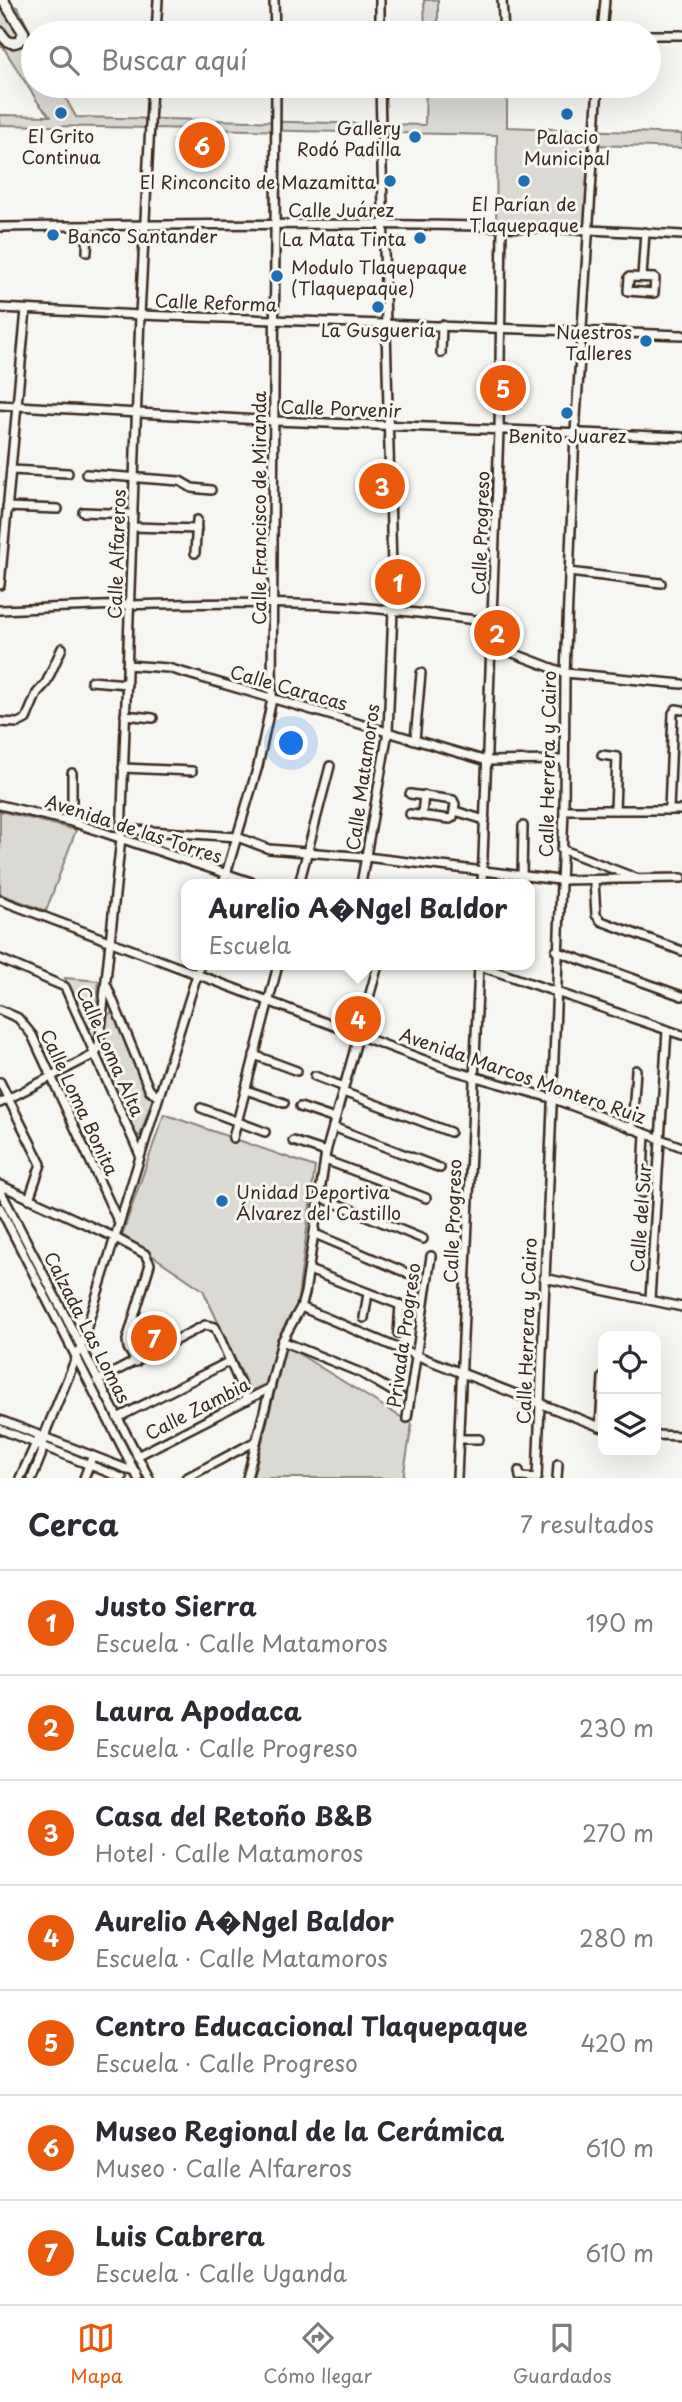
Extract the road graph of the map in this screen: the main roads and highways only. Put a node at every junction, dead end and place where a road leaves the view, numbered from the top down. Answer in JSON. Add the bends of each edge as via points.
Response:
{"nodes":[{"id":1,"x":3,"y":0,"type":"edge"},
{"id":2,"x":12,"y":0,"type":"edge"},
{"id":3,"x":14,"y":16,"type":"junction"},
{"id":4,"x":21,"y":26,"type":"edge"},
{"id":5,"x":0,"y":32,"type":"edge"},
{"id":6,"x":21,"y":39,"type":"edge"}],
"edges":[{"from":1,"to":3,"type":"main road"},
{"from":2,"to":3,"type":"main road"},
{"from":3,"to":4,"type":"main road"},
{"from":5,"to":6,"type":"main road","via":[[9,42]]}]}
